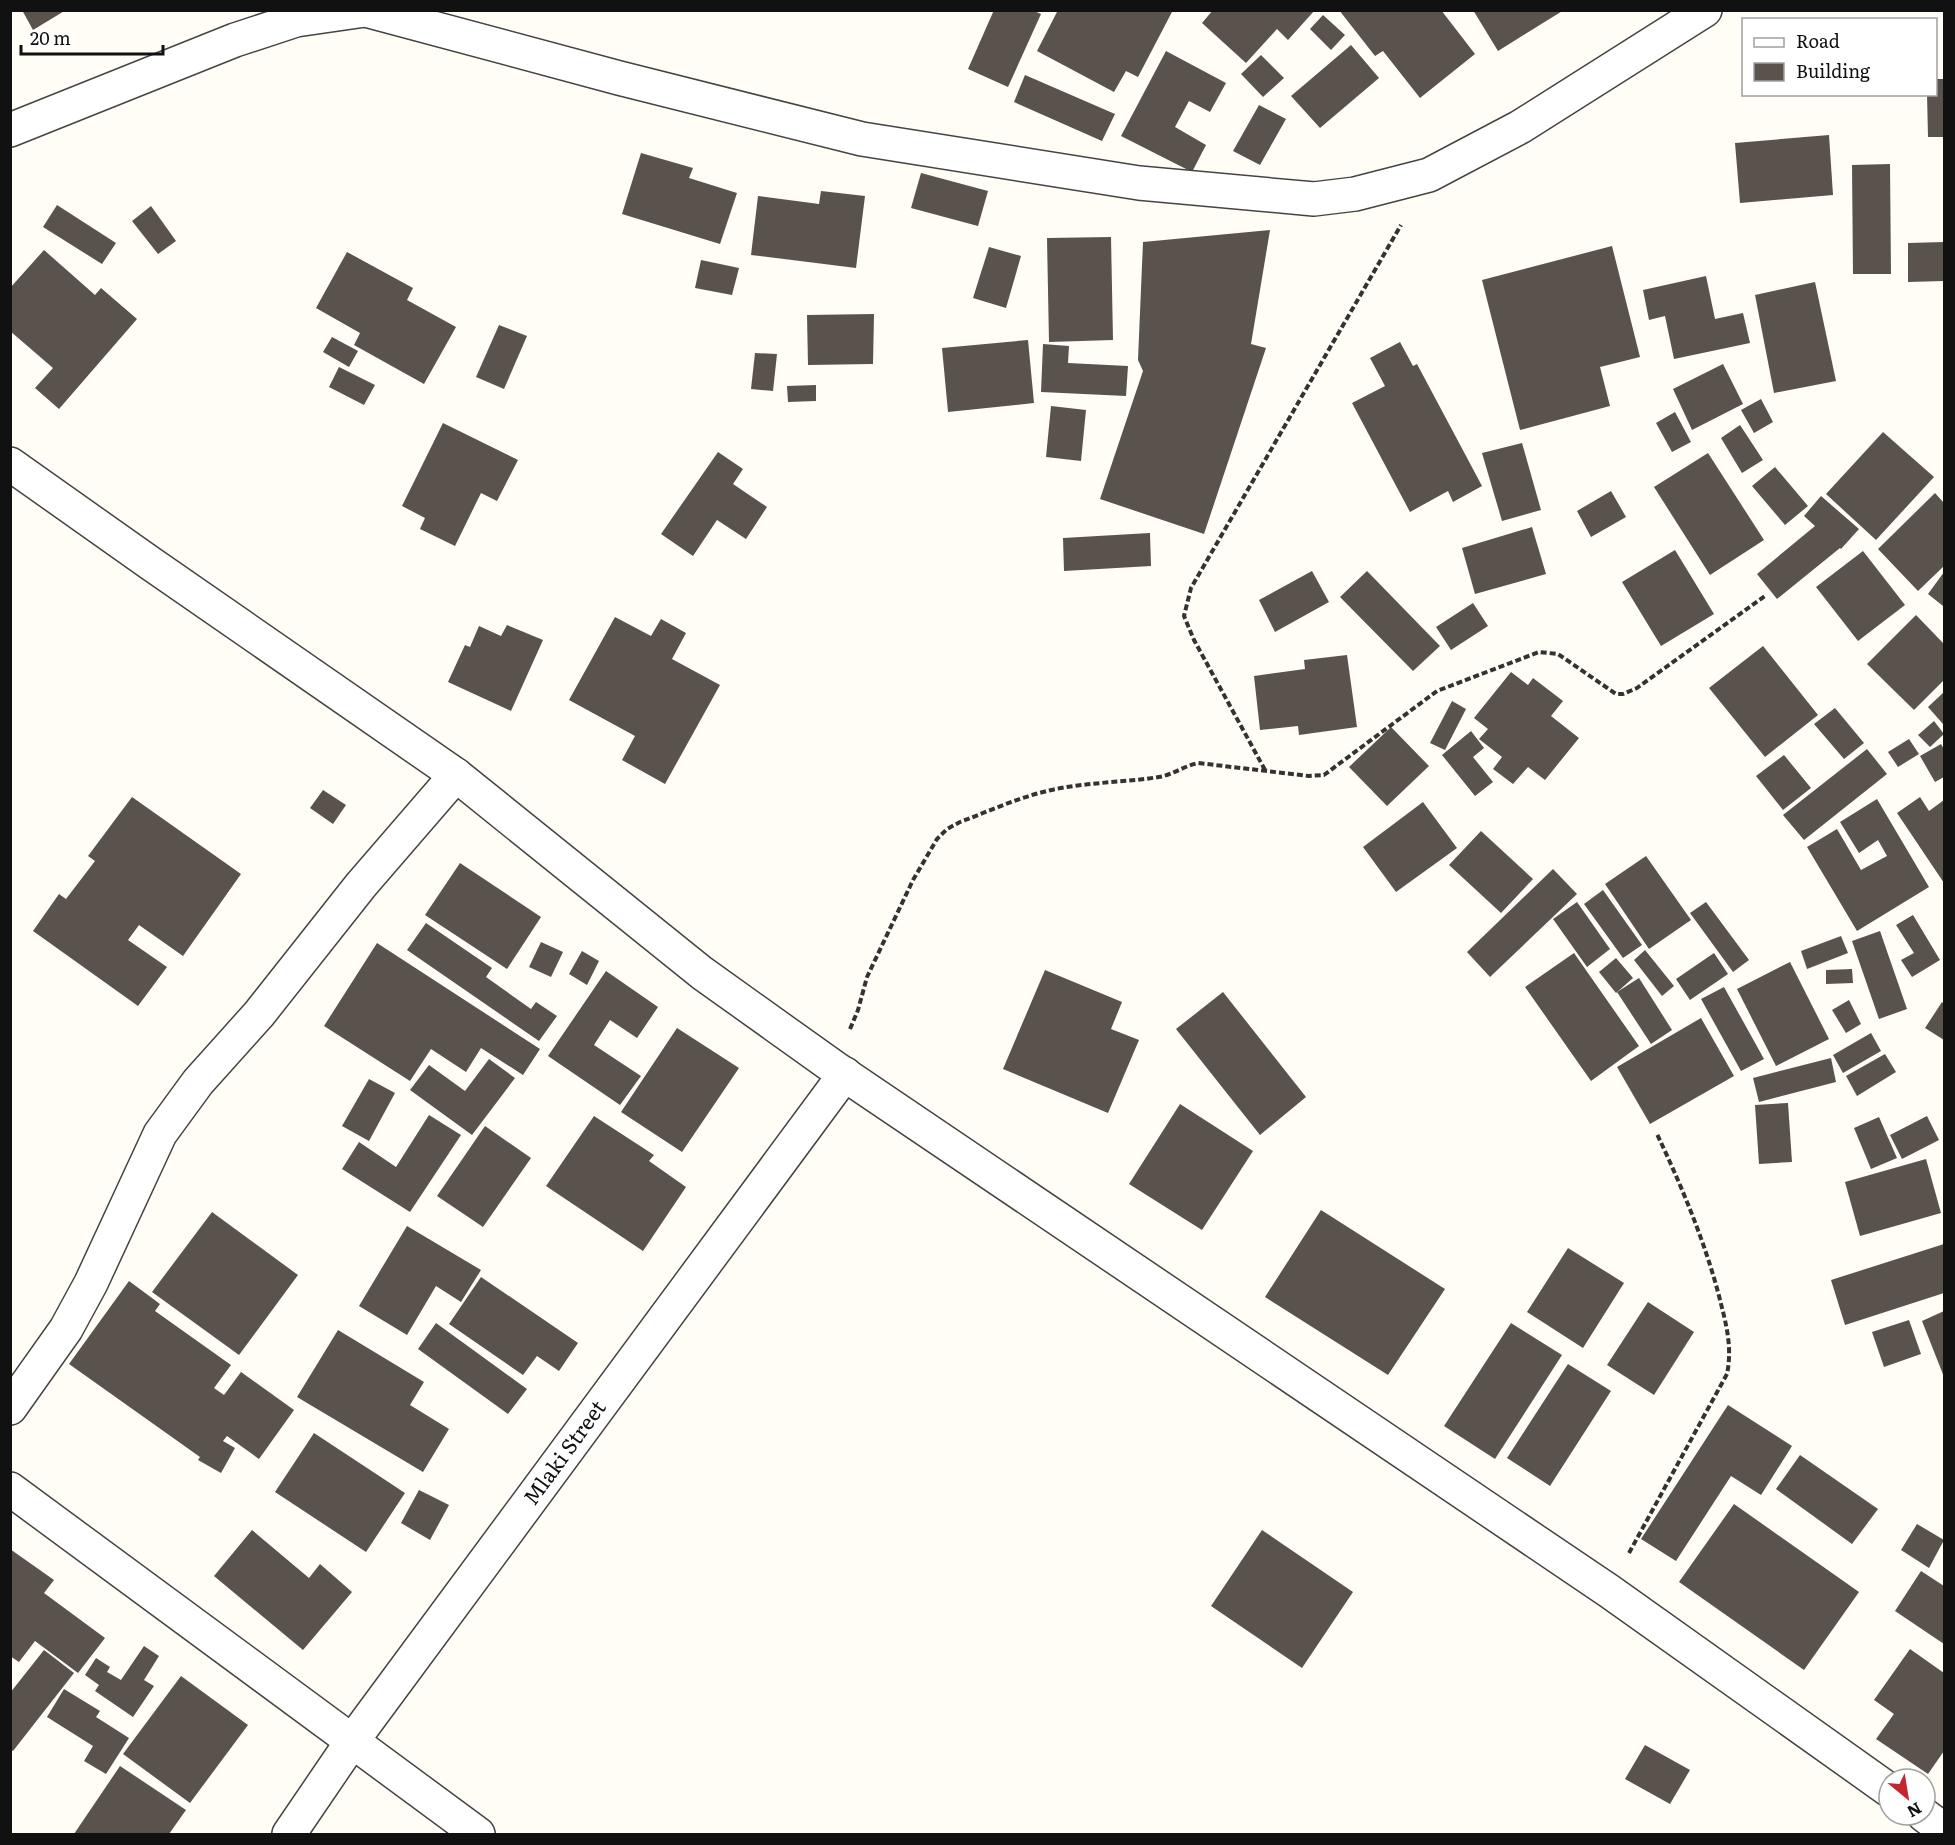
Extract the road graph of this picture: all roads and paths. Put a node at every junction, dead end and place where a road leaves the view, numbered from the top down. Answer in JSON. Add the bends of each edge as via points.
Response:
{"nodes":[{"id":1,"x":365,"y":10,"type":"edge"},
{"id":2,"x":1705,"y":10,"type":"edge"},
{"id":3,"x":236,"y":25,"type":"edge"},
{"id":4,"x":10,"y":130,"type":"edge"},
{"id":5,"x":1429,"y":175,"type":"junction"},
{"id":6,"x":10,"y":464,"type":"edge"},
{"id":7,"x":1765,"y":596,"type":"dead end"},
{"id":8,"x":1265,"y":771,"type":"junction"},
{"id":9,"x":456,"y":775,"type":"junction"},
{"id":10,"x":840,"y":1071,"type":"junction"},
{"id":11,"x":1657,"y":1134,"type":"dead end"},
{"id":12,"x":10,"y":1408,"type":"edge"},
{"id":13,"x":10,"y":1489,"type":"edge"},
{"id":14,"x":1609,"y":1591,"type":"junction"},
{"id":15,"x":352,"y":1740,"type":"junction"},
{"id":16,"x":1877,"y":1781,"type":"edge"},
{"id":17,"x":289,"y":1834,"type":"edge"},
{"id":18,"x":478,"y":1834,"type":"edge"}],
"edges":[{"from":1,"to":3,"type":"street"},
{"from":1,"to":5,"type":"street","via":[[862,139],[1139,183],[1314,199],[1355,194]]},
{"from":2,"to":5,"type":"street","via":[[1520,128]]},
{"from":3,"to":4,"type":"street"},
{"from":5,"to":8,"type":"path","via":[[1191,588],[1184,616]]},
{"from":6,"to":9,"type":"street"},
{"from":7,"to":8,"type":"path","via":[[1637,688],[1623,694],[1616,694],[1558,654],[1539,652],[1437,691],[1324,775]]},
{"from":8,"to":10,"type":"path","via":[[1198,763],[1158,778],[1044,792],[947,829],[913,880],[867,977]]},
{"from":9,"to":10,"type":"street","via":[[702,973]]},
{"from":9,"to":12,"type":"street","via":[[198,1082],[160,1134],[66,1329]]},
{"from":10,"to":14,"type":"street"},
{"from":10,"to":15,"type":"street","name":"Mlaki Street"},
{"from":11,"to":14,"type":"path","via":[[1708,1257],[1729,1333],[1729,1363],[1727,1374]]},
{"from":13,"to":15,"type":"street"},
{"from":14,"to":16,"type":"street"},
{"from":15,"to":17,"type":"street","name":"Mlaki Street"},
{"from":15,"to":18,"type":"street"}]}
